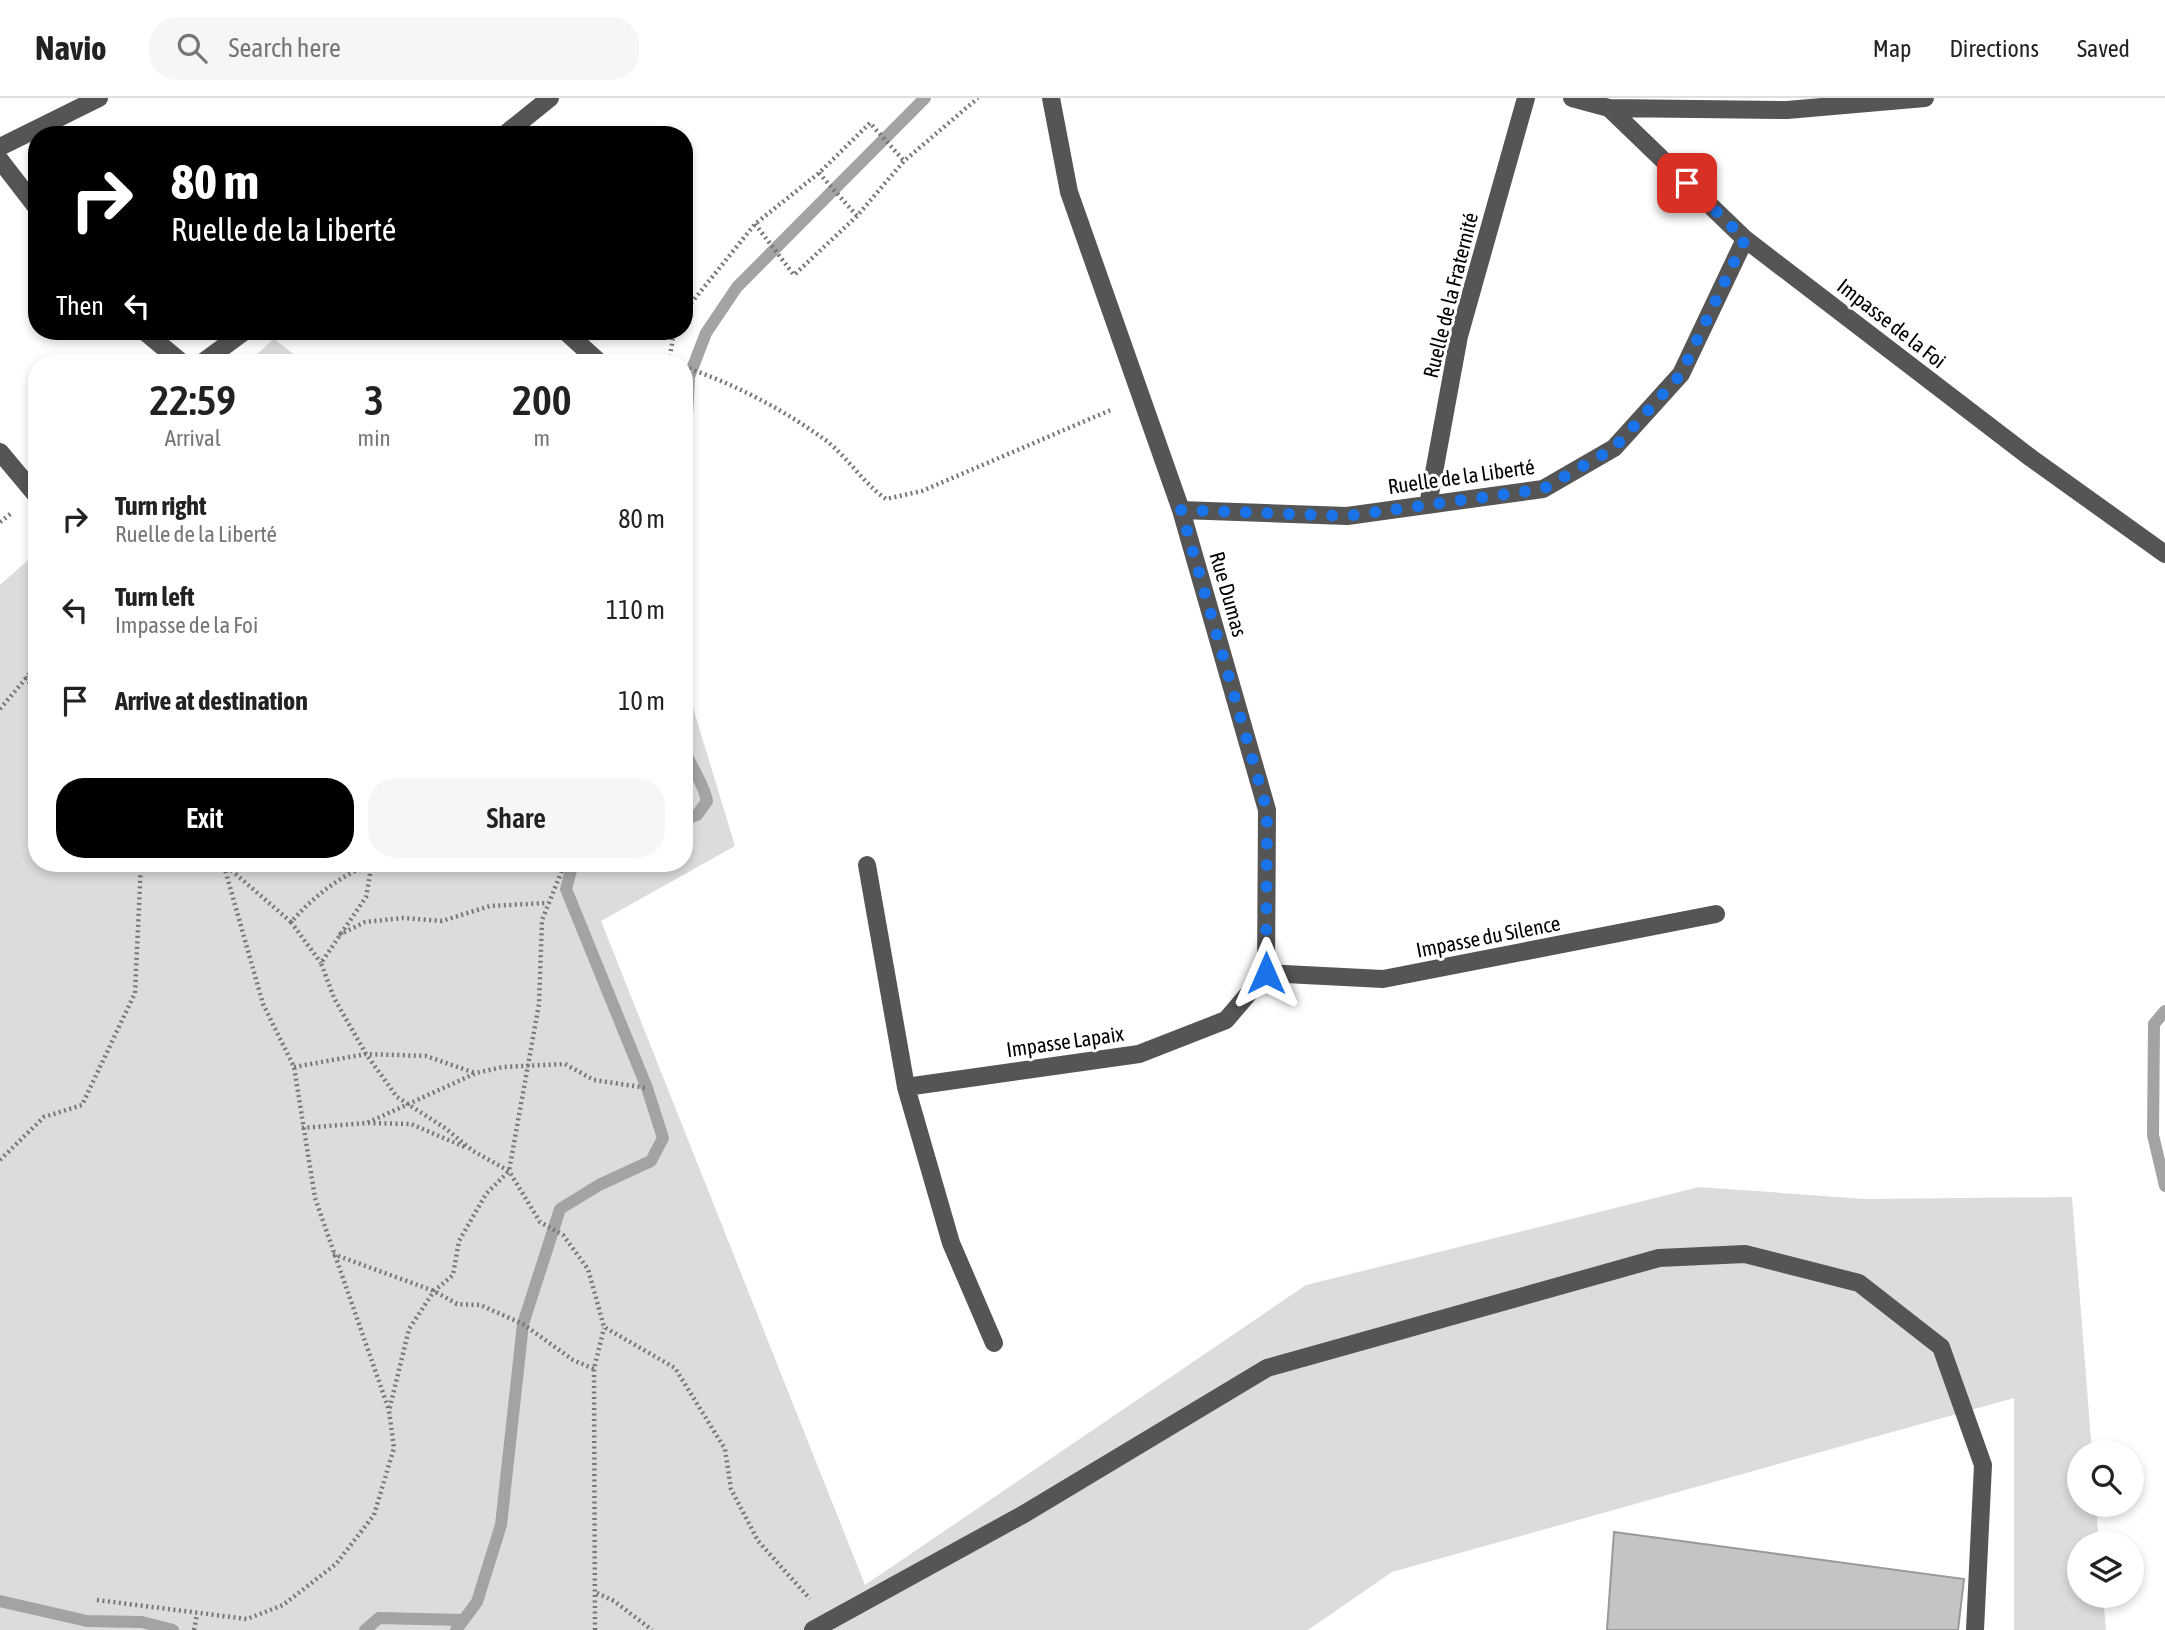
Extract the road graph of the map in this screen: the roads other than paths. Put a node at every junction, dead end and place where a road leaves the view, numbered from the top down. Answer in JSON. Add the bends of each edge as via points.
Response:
{"nodes":[{"id":1,"x":99,"y":98,"type":"edge"},
{"id":2,"x":550,"y":98,"type":"edge"},
{"id":3,"x":1051,"y":98,"type":"edge"},
{"id":4,"x":1526,"y":98,"type":"edge"},
{"id":5,"x":1572,"y":98,"type":"edge"},
{"id":6,"x":1925,"y":98,"type":"edge"},
{"id":7,"x":1609,"y":108,"type":"junction"},
{"id":8,"x":42,"y":126,"type":"edge"},
{"id":9,"x":515,"y":126,"type":"edge"},
{"id":10,"x":28,"y":133,"type":"edge"},
{"id":11,"x":0,"y":147,"type":"edge"},
{"id":12,"x":0,"y":160,"type":"edge"},
{"id":13,"x":28,"y":196,"type":"edge"},
{"id":14,"x":1745,"y":239,"type":"junction"},
{"id":15,"x":155,"y":340,"type":"edge"},
{"id":16,"x":233,"y":340,"type":"edge"},
{"id":17,"x":575,"y":340,"type":"edge"},
{"id":18,"x":171,"y":354,"type":"edge"},
{"id":19,"x":214,"y":354,"type":"edge"},
{"id":20,"x":590,"y":354,"type":"edge"},
{"id":21,"x":0,"y":452,"type":"edge"},
{"id":22,"x":28,"y":485,"type":"edge"},
{"id":23,"x":1428,"y":505,"type":"junction"},
{"id":24,"x":1181,"y":510,"type":"junction"},
{"id":25,"x":2165,"y":554,"type":"edge"},
{"id":26,"x":867,"y":865,"type":"dead end"},
{"id":27,"x":1716,"y":914,"type":"dead end"},
{"id":28,"x":1266,"y":973,"type":"junction"},
{"id":29,"x":906,"y":1087,"type":"junction"},
{"id":30,"x":994,"y":1343,"type":"dead end"},
{"id":31,"x":813,"y":1630,"type":"edge"},
{"id":32,"x":1975,"y":1630,"type":"edge"}],
"edges":[{"from":1,"to":8,"type":"street"},
{"from":2,"to":9,"type":"street"},
{"from":3,"to":24,"type":"street","name":"Rue Dumas","via":[[1069,192]]},
{"from":4,"to":23,"type":"street","name":"Ruelle de la Fraternité","via":[[1459,336]]},
{"from":5,"to":7,"type":"street"},
{"from":6,"to":7,"type":"street","via":[[1787,110]]},
{"from":7,"to":14,"type":"street","name":"Impasse de la Foi"},
{"from":10,"to":11,"type":"street"},
{"from":12,"to":13,"type":"street"},
{"from":14,"to":23,"type":"street","name":"Ruelle de la Liberté","via":[[1681,374],[1614,448],[1543,489]]},
{"from":14,"to":25,"type":"street","name":"Impasse de la Foi","via":[[2031,458]]},
{"from":15,"to":18,"type":"street"},
{"from":16,"to":19,"type":"street"},
{"from":17,"to":20,"type":"street"},
{"from":21,"to":22,"type":"street"},
{"from":23,"to":24,"type":"street","name":"Ruelle de la Liberté","via":[[1347,516]]},
{"from":24,"to":28,"type":"street","name":"Rue Dumas","via":[[1267,810]]},
{"from":26,"to":29,"type":"street"},
{"from":27,"to":28,"type":"street","name":"Impasse du Silence","via":[[1383,979]]},
{"from":28,"to":29,"type":"street","name":"Impasse Lapaix","via":[[1226,1020],[1139,1054]]},
{"from":29,"to":30,"type":"street","via":[[951,1243]]},
{"from":31,"to":32,"type":"street","via":[[1024,1514],[1267,1368],[1659,1258],[1745,1254],[1859,1283],[1941,1347],[1983,1465]]}]}
